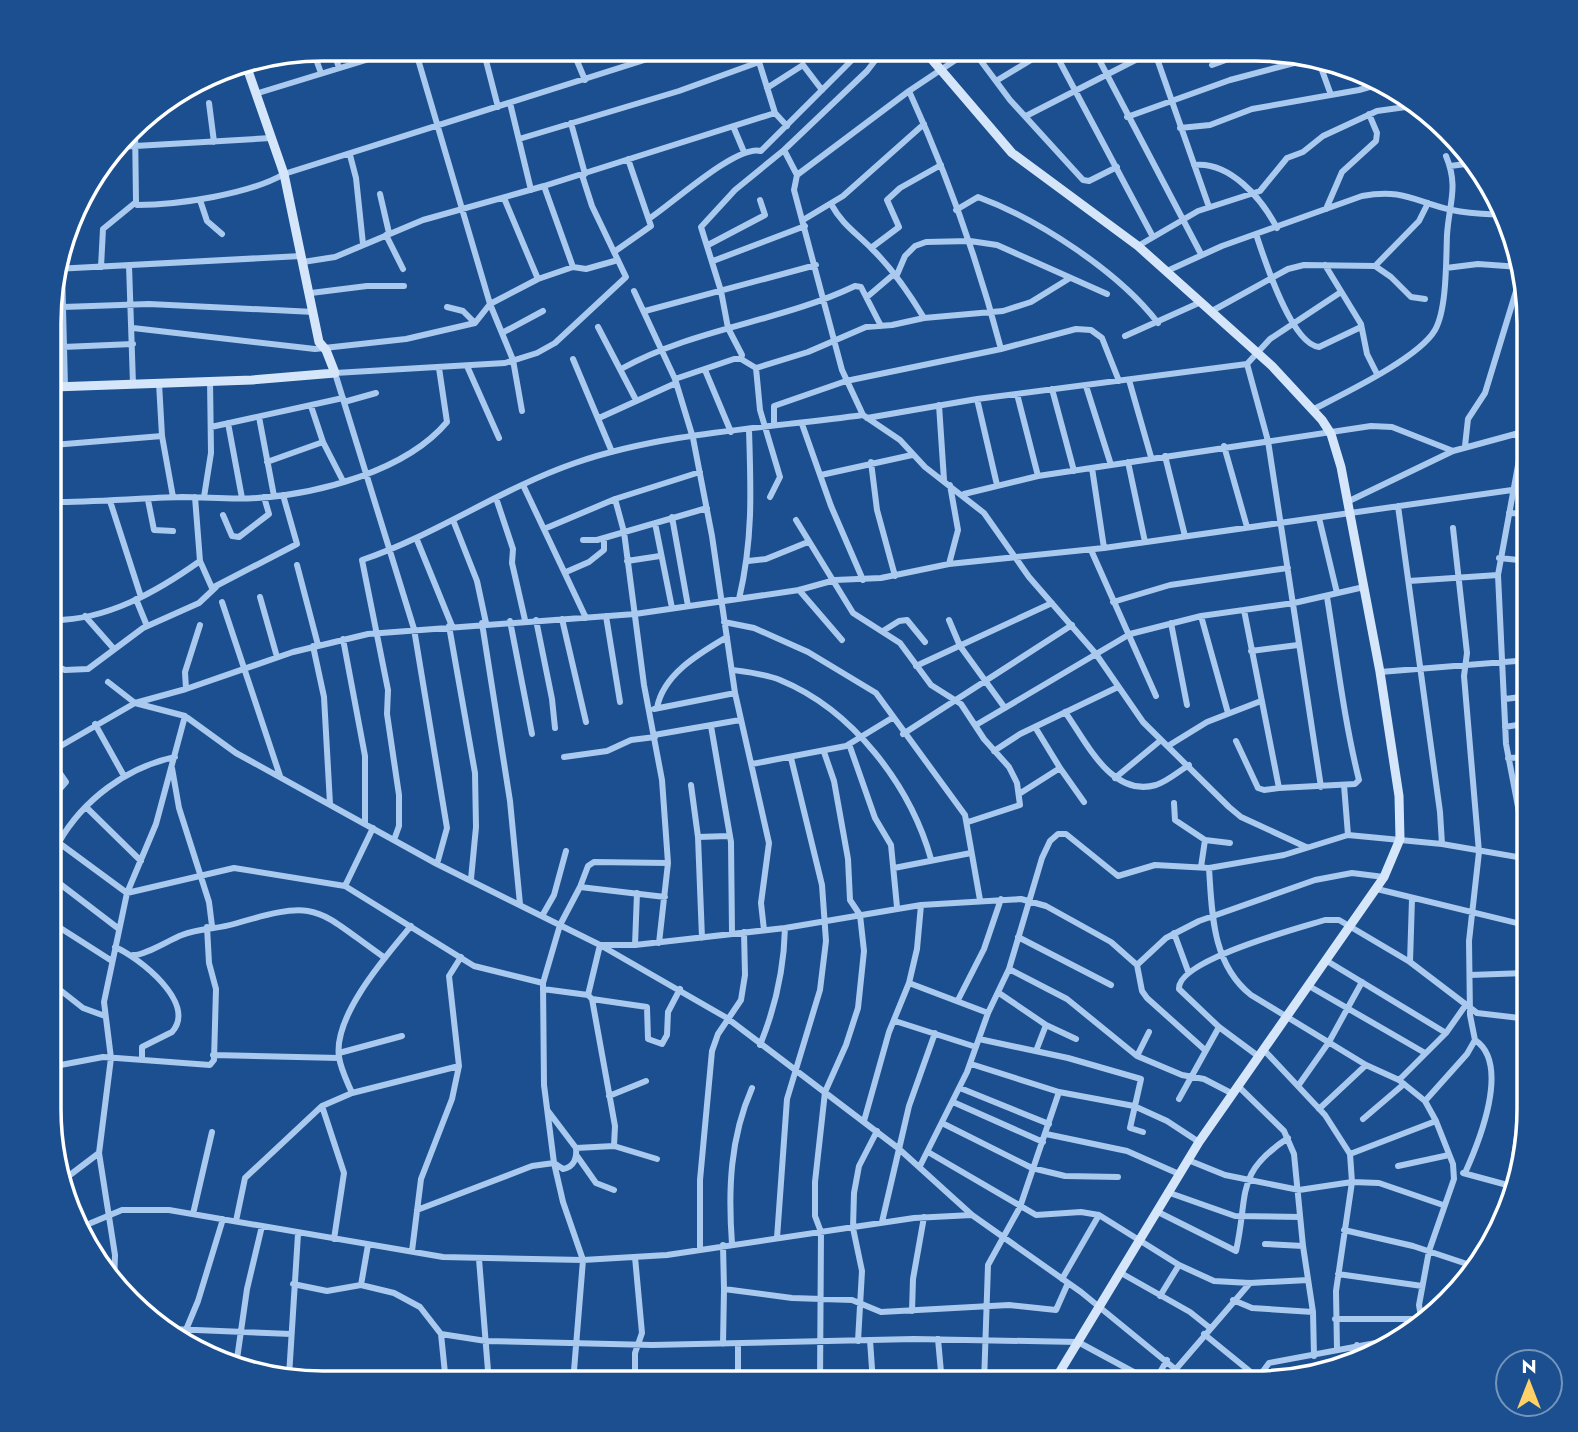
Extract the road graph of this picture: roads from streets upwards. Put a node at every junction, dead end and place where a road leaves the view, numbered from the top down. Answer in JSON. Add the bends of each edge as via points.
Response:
{"nodes":[{"id":1,"x":317,"y":61,"type":"edge"},
{"id":2,"x":336,"y":61,"type":"edge"},
{"id":3,"x":362,"y":61,"type":"edge"},
{"id":4,"x":418,"y":61,"type":"edge"},
{"id":5,"x":486,"y":61,"type":"edge"},
{"id":6,"x":577,"y":61,"type":"edge"},
{"id":7,"x":643,"y":61,"type":"edge"},
{"id":8,"x":851,"y":61,"type":"edge"},
{"id":9,"x":875,"y":61,"type":"edge"},
{"id":10,"x":932,"y":61,"type":"edge"},
{"id":11,"x":955,"y":61,"type":"edge"},
{"id":12,"x":981,"y":61,"type":"edge"},
{"id":13,"x":1031,"y":61,"type":"edge"},
{"id":14,"x":1058,"y":61,"type":"edge"},
{"id":15,"x":1100,"y":61,"type":"edge"},
{"id":16,"x":1133,"y":61,"type":"edge"},
{"id":17,"x":1158,"y":61,"type":"edge"},
{"id":18,"x":1223,"y":61,"type":"edge"},
{"id":19,"x":759,"y":62,"type":"joint"},
{"id":20,"x":1292,"y":64,"type":"edge"},
{"id":21,"x":1212,"y":65,"type":"dead end"},
{"id":22,"x":339,"y":68,"type":"junction"},
{"id":23,"x":1322,"y":70,"type":"edge"},
{"id":24,"x":940,"y":71,"type":"junction"},
{"id":25,"x":248,"y":72,"type":"edge"},
{"id":26,"x":321,"y":73,"type":"junction"},
{"id":27,"x":1106,"y":74,"type":"junction"},
{"id":28,"x":585,"y":80,"type":"junction"},
{"id":29,"x":996,"y":81,"type":"junction"},
{"id":30,"x":1367,"y":86,"type":"edge"},
{"id":31,"x":767,"y":88,"type":"junction"},
{"id":32,"x":822,"y":90,"type":"junction"},
{"id":33,"x":1077,"y":90,"type":"junction"},
{"id":34,"x":909,"y":91,"type":"junction"},
{"id":35,"x":255,"y":94,"type":"junction"},
{"id":36,"x":1331,"y":94,"type":"junction"},
{"id":37,"x":1170,"y":100,"type":"junction"},
{"id":38,"x":209,"y":103,"type":"dead end"},
{"id":39,"x":510,"y":103,"type":"junction"},
{"id":40,"x":498,"y":107,"type":"junction"},
{"id":41,"x":1404,"y":108,"type":"edge"},
{"id":42,"x":775,"y":113,"type":"junction"},
{"id":43,"x":1370,"y":114,"type":"junction"},
{"id":44,"x":1026,"y":116,"type":"junction"},
{"id":45,"x":1127,"y":117,"type":"junction"},
{"id":46,"x":571,"y":123,"type":"junction"},
{"id":47,"x":924,"y":124,"type":"junction"},
{"id":48,"x":733,"y":126,"type":"junction"},
{"id":49,"x":787,"y":126,"type":"junction"},
{"id":50,"x":437,"y":127,"type":"junction"},
{"id":51,"x":1180,"y":128,"type":"junction"},
{"id":52,"x":271,"y":138,"type":"junction"},
{"id":53,"x":519,"y":139,"type":"junction"},
{"id":54,"x":135,"y":141,"type":"edge"},
{"id":55,"x":214,"y":142,"type":"junction"},
{"id":56,"x":129,"y":147,"type":"edge"},
{"id":57,"x":135,"y":147,"type":"junction"},
{"id":58,"x":784,"y":150,"type":"junction"},
{"id":59,"x":744,"y":152,"type":"junction"},
{"id":60,"x":349,"y":155,"type":"junction"},
{"id":61,"x":1446,"y":156,"type":"dead end"},
{"id":62,"x":628,"y":159,"type":"junction"},
{"id":63,"x":1463,"y":164,"type":"edge"},
{"id":64,"x":941,"y":165,"type":"junction"},
{"id":65,"x":1194,"y":165,"type":"junction"},
{"id":66,"x":1450,"y":166,"type":"junction"},
{"id":67,"x":1117,"y":167,"type":"junction"},
{"id":68,"x":284,"y":174,"type":"junction"},
{"id":69,"x":584,"y":174,"type":"junction"},
{"id":70,"x":797,"y":175,"type":"junction"},
{"id":71,"x":544,"y":186,"type":"junction"},
{"id":72,"x":531,"y":190,"type":"junction"},
{"id":73,"x":380,"y":194,"type":"dead end"},
{"id":74,"x":1252,"y":194,"type":"junction"},
{"id":75,"x":505,"y":198,"type":"junction"},
{"id":76,"x":200,"y":200,"type":"junction"},
{"id":77,"x":760,"y":200,"type":"dead end"},
{"id":78,"x":136,"y":202,"type":"junction"},
{"id":79,"x":1428,"y":202,"type":"junction"},
{"id":80,"x":831,"y":204,"type":"junction"},
{"id":81,"x":1209,"y":207,"type":"junction"},
{"id":82,"x":1326,"y":209,"type":"junction"},
{"id":83,"x":462,"y":210,"type":"junction"},
{"id":84,"x":956,"y":210,"type":"junction"},
{"id":85,"x":1449,"y":210,"type":"junction"},
{"id":86,"x":1493,"y":214,"type":"edge"},
{"id":87,"x":650,"y":218,"type":"junction"},
{"id":88,"x":1182,"y":220,"type":"junction"},
{"id":89,"x":804,"y":223,"type":"junction"},
{"id":90,"x":1277,"y":228,"type":"junction"},
{"id":91,"x":222,"y":234,"type":"dead end"},
{"id":92,"x":388,"y":234,"type":"junction"},
{"id":93,"x":1256,"y":234,"type":"junction"},
{"id":94,"x":1153,"y":237,"type":"junction"},
{"id":95,"x":971,"y":241,"type":"junction"},
{"id":96,"x":363,"y":244,"type":"junction"},
{"id":97,"x":708,"y":245,"type":"junction"},
{"id":98,"x":1138,"y":246,"type":"junction"},
{"id":99,"x":871,"y":247,"type":"junction"},
{"id":100,"x":614,"y":253,"type":"junction"},
{"id":101,"x":1201,"y":254,"type":"junction"},
{"id":102,"x":302,"y":259,"type":"junction"},
{"id":103,"x":618,"y":260,"type":"junction"},
{"id":104,"x":713,"y":261,"type":"junction"},
{"id":105,"x":129,"y":265,"type":"junction"},
{"id":106,"x":816,"y":265,"type":"junction"},
{"id":107,"x":1325,"y":265,"type":"junction"},
{"id":108,"x":1375,"y":266,"type":"junction"},
{"id":109,"x":1511,"y":266,"type":"edge"},
{"id":110,"x":101,"y":267,"type":"junction"},
{"id":111,"x":573,"y":267,"type":"junction"},
{"id":112,"x":1446,"y":268,"type":"junction"},
{"id":113,"x":67,"y":269,"type":"edge"},
{"id":114,"x":403,"y":270,"type":"dead end"},
{"id":115,"x":1167,"y":271,"type":"junction"},
{"id":116,"x":895,"y":276,"type":"junction"},
{"id":117,"x":1070,"y":278,"type":"junction"},
{"id":118,"x":538,"y":279,"type":"junction"},
{"id":119,"x":1271,"y":279,"type":"junction"},
{"id":120,"x":404,"y":286,"type":"dead end"},
{"id":121,"x":721,"y":290,"type":"junction"},
{"id":122,"x":634,"y":291,"type":"dead end"},
{"id":123,"x":1341,"y":292,"type":"junction"},
{"id":124,"x":311,"y":293,"type":"junction"},
{"id":125,"x":1107,"y":294,"type":"dead end"},
{"id":126,"x":1515,"y":294,"type":"edge"},
{"id":127,"x":867,"y":297,"type":"junction"},
{"id":128,"x":1425,"y":299,"type":"dead end"},
{"id":129,"x":825,"y":300,"type":"junction"},
{"id":130,"x":62,"y":301,"type":"edge"},
{"id":131,"x":1201,"y":302,"type":"junction"},
{"id":132,"x":132,"y":304,"type":"junction"},
{"id":133,"x":490,"y":304,"type":"junction"},
{"id":134,"x":63,"y":307,"type":"junction"},
{"id":135,"x":447,"y":307,"type":"dead end"},
{"id":136,"x":543,"y":311,"type":"dead end"},
{"id":137,"x":645,"y":311,"type":"junction"},
{"id":138,"x":1212,"y":311,"type":"junction"},
{"id":139,"x":314,"y":312,"type":"junction"},
{"id":140,"x":991,"y":313,"type":"junction"},
{"id":141,"x":923,"y":318,"type":"junction"},
{"id":142,"x":475,"y":323,"type":"junction"},
{"id":143,"x":1158,"y":323,"type":"junction"},
{"id":144,"x":1294,"y":323,"type":"junction"},
{"id":145,"x":881,"y":326,"type":"junction"},
{"id":146,"x":598,"y":327,"type":"dead end"},
{"id":147,"x":1361,"y":327,"type":"junction"},
{"id":148,"x":133,"y":328,"type":"junction"},
{"id":149,"x":728,"y":328,"type":"junction"},
{"id":150,"x":502,"y":333,"type":"junction"},
{"id":151,"x":1125,"y":336,"type":"dead end"},
{"id":152,"x":835,"y":340,"type":"junction"},
{"id":153,"x":134,"y":344,"type":"junction"},
{"id":154,"x":63,"y":347,"type":"junction"},
{"id":155,"x":661,"y":348,"type":"junction"},
{"id":156,"x":1001,"y":349,"type":"junction"},
{"id":157,"x":326,"y":350,"type":"junction"},
{"id":158,"x":1258,"y":353,"type":"junction"},
{"id":159,"x":573,"y":359,"type":"dead end"},
{"id":160,"x":740,"y":359,"type":"junction"},
{"id":161,"x":513,"y":360,"type":"junction"},
{"id":162,"x":1247,"y":364,"type":"junction"},
{"id":163,"x":467,"y":366,"type":"junction"},
{"id":164,"x":439,"y":368,"type":"junction"},
{"id":165,"x":756,"y":368,"type":"junction"},
{"id":166,"x":621,"y":369,"type":"junction"},
{"id":167,"x":705,"y":370,"type":"junction"},
{"id":168,"x":335,"y":373,"type":"junction"},
{"id":169,"x":1377,"y":374,"type":"junction"},
{"id":170,"x":210,"y":380,"type":"junction"},
{"id":171,"x":1129,"y":380,"type":"junction"},
{"id":172,"x":676,"y":381,"type":"junction"},
{"id":173,"x":846,"y":381,"type":"junction"},
{"id":174,"x":1119,"y":381,"type":"junction"},
{"id":175,"x":159,"y":383,"type":"junction"},
{"id":176,"x":132,"y":384,"type":"junction"},
{"id":177,"x":61,"y":386,"type":"edge"},
{"id":178,"x":65,"y":386,"type":"junction"},
{"id":179,"x":1086,"y":386,"type":"junction"},
{"id":180,"x":1052,"y":389,"type":"junction"},
{"id":181,"x":376,"y":394,"type":"dead end"},
{"id":182,"x":1017,"y":394,"type":"junction"},
{"id":183,"x":977,"y":399,"type":"junction"},
{"id":184,"x":343,"y":400,"type":"junction"},
{"id":185,"x":636,"y":400,"type":"junction"},
{"id":186,"x":939,"y":405,"type":"junction"},
{"id":187,"x":311,"y":406,"type":"junction"},
{"id":188,"x":1314,"y":409,"type":"junction"},
{"id":189,"x":522,"y":411,"type":"dead end"},
{"id":190,"x":259,"y":417,"type":"junction"},
{"id":191,"x":865,"y":417,"type":"junction"},
{"id":192,"x":599,"y":418,"type":"junction"},
{"id":193,"x":228,"y":424,"type":"junction"},
{"id":194,"x":802,"y":424,"type":"junction"},
{"id":195,"x":774,"y":425,"type":"junction"},
{"id":196,"x":211,"y":427,"type":"junction"},
{"id":197,"x":765,"y":427,"type":"junction"},
{"id":198,"x":749,"y":430,"type":"junction"},
{"id":199,"x":731,"y":432,"type":"junction"},
{"id":200,"x":1517,"y":433,"type":"edge"},
{"id":201,"x":1331,"y":434,"type":"junction"},
{"id":202,"x":162,"y":436,"type":"junction"},
{"id":203,"x":693,"y":438,"type":"junction"},
{"id":204,"x":499,"y":439,"type":"dead end"},
{"id":205,"x":1268,"y":441,"type":"junction"},
{"id":206,"x":323,"y":442,"type":"junction"},
{"id":207,"x":61,"y":444,"type":"edge"},
{"id":208,"x":1224,"y":446,"type":"junction"},
{"id":209,"x":1465,"y":446,"type":"junction"},
{"id":210,"x":1453,"y":451,"type":"junction"},
{"id":211,"x":612,"y":452,"type":"junction"},
{"id":212,"x":912,"y":454,"type":"junction"},
{"id":213,"x":1165,"y":456,"type":"junction"},
{"id":214,"x":1151,"y":457,"type":"junction"},
{"id":215,"x":267,"y":462,"type":"junction"},
{"id":216,"x":871,"y":462,"type":"junction"},
{"id":217,"x":1128,"y":462,"type":"junction"},
{"id":218,"x":1111,"y":465,"type":"junction"},
{"id":219,"x":1092,"y":468,"type":"junction"},
{"id":220,"x":1517,"y":469,"type":"edge"},
{"id":221,"x":1074,"y":471,"type":"junction"},
{"id":222,"x":700,"y":472,"type":"junction"},
{"id":223,"x":367,"y":474,"type":"junction"},
{"id":224,"x":821,"y":475,"type":"junction"},
{"id":225,"x":1038,"y":476,"type":"junction"},
{"id":226,"x":343,"y":481,"type":"junction"},
{"id":227,"x":947,"y":482,"type":"junction"},
{"id":228,"x":523,"y":485,"type":"junction"},
{"id":229,"x":997,"y":485,"type":"junction"},
{"id":230,"x":1512,"y":490,"type":"junction"},
{"id":231,"x":964,"y":494,"type":"junction"},
{"id":232,"x":283,"y":495,"type":"junction"},
{"id":233,"x":274,"y":496,"type":"junction"},
{"id":234,"x":195,"y":497,"type":"junction"},
{"id":235,"x":204,"y":497,"type":"junction"},
{"id":236,"x":264,"y":497,"type":"junction"},
{"id":237,"x":770,"y":497,"type":"dead end"},
{"id":238,"x":173,"y":498,"type":"junction"},
{"id":239,"x":242,"y":498,"type":"junction"},
{"id":240,"x":496,"y":498,"type":"junction"},
{"id":241,"x":615,"y":499,"type":"junction"},
{"id":242,"x":148,"y":500,"type":"junction"},
{"id":243,"x":110,"y":501,"type":"junction"},
{"id":244,"x":61,"y":502,"type":"edge"},
{"id":245,"x":1347,"y":502,"type":"junction"},
{"id":246,"x":1398,"y":506,"type":"junction"},
{"id":247,"x":707,"y":508,"type":"junction"},
{"id":248,"x":1349,"y":513,"type":"junction"},
{"id":249,"x":1509,"y":513,"type":"junction"},
{"id":250,"x":1517,"y":513,"type":"edge"},
{"id":251,"x":223,"y":515,"type":"dead end"},
{"id":252,"x":672,"y":517,"type":"junction"},
{"id":253,"x":1319,"y":518,"type":"junction"},
{"id":254,"x":453,"y":520,"type":"junction"},
{"id":255,"x":796,"y":520,"type":"dead end"},
{"id":256,"x":654,"y":523,"type":"junction"},
{"id":257,"x":1282,"y":523,"type":"junction"},
{"id":258,"x":1247,"y":527,"type":"junction"},
{"id":259,"x":544,"y":528,"type":"junction"},
{"id":260,"x":1453,"y":528,"type":"dead end"},
{"id":261,"x":173,"y":531,"type":"dead end"},
{"id":262,"x":624,"y":532,"type":"junction"},
{"id":263,"x":1185,"y":536,"type":"junction"},
{"id":264,"x":604,"y":538,"type":"junction"},
{"id":265,"x":417,"y":540,"type":"junction"},
{"id":266,"x":583,"y":540,"type":"dead end"},
{"id":267,"x":808,"y":542,"type":"junction"},
{"id":268,"x":1145,"y":542,"type":"junction"},
{"id":269,"x":1104,"y":548,"type":"junction"},
{"id":270,"x":1091,"y":550,"type":"junction"},
{"id":271,"x":390,"y":551,"type":"junction"},
{"id":272,"x":660,"y":556,"type":"junction"},
{"id":273,"x":1015,"y":556,"type":"junction"},
{"id":274,"x":1499,"y":558,"type":"junction"},
{"id":275,"x":1517,"y":560,"type":"edge"},
{"id":276,"x":200,"y":561,"type":"junction"},
{"id":277,"x":627,"y":561,"type":"junction"},
{"id":278,"x":748,"y":561,"type":"junction"},
{"id":279,"x":949,"y":564,"type":"junction"},
{"id":280,"x":297,"y":565,"type":"dead end"},
{"id":281,"x":1288,"y":568,"type":"junction"},
{"id":282,"x":566,"y":572,"type":"junction"},
{"id":283,"x":1498,"y":575,"type":"junction"},
{"id":284,"x":895,"y":576,"type":"junction"},
{"id":285,"x":1458,"y":576,"type":"junction"},
{"id":286,"x":835,"y":580,"type":"junction"},
{"id":287,"x":863,"y":580,"type":"junction"},
{"id":288,"x":1409,"y":581,"type":"junction"},
{"id":289,"x":216,"y":587,"type":"junction"},
{"id":290,"x":1363,"y":587,"type":"junction"},
{"id":291,"x":799,"y":590,"type":"junction"},
{"id":292,"x":1337,"y":593,"type":"junction"},
{"id":293,"x":260,"y":597,"type":"dead end"},
{"id":294,"x":1327,"y":597,"type":"junction"},
{"id":295,"x":138,"y":598,"type":"junction"},
{"id":296,"x":739,"y":600,"type":"junction"},
{"id":297,"x":721,"y":602,"type":"junction"},
{"id":298,"x":1113,"y":602,"type":"junction"},
{"id":299,"x":222,"y":603,"type":"dead end"},
{"id":300,"x":1052,"y":603,"type":"junction"},
{"id":301,"x":1294,"y":603,"type":"junction"},
{"id":302,"x":688,"y":606,"type":"junction"},
{"id":303,"x":672,"y":608,"type":"junction"},
{"id":304,"x":1244,"y":610,"type":"junction"},
{"id":305,"x":635,"y":614,"type":"junction"},
{"id":306,"x":606,"y":616,"type":"junction"},
{"id":307,"x":1201,"y":616,"type":"junction"},
{"id":308,"x":85,"y":617,"type":"junction"},
{"id":309,"x":586,"y":618,"type":"junction"},
{"id":310,"x":61,"y":619,"type":"edge"},
{"id":311,"x":562,"y":619,"type":"junction"},
{"id":312,"x":525,"y":620,"type":"junction"},
{"id":313,"x":536,"y":620,"type":"junction"},
{"id":314,"x":949,"y":620,"type":"dead end"},
{"id":315,"x":510,"y":621,"type":"junction"},
{"id":316,"x":724,"y":622,"type":"junction"},
{"id":317,"x":484,"y":623,"type":"junction"},
{"id":318,"x":1171,"y":623,"type":"junction"},
{"id":319,"x":200,"y":625,"type":"dead end"},
{"id":320,"x":1072,"y":625,"type":"junction"},
{"id":321,"x":147,"y":626,"type":"junction"},
{"id":322,"x":450,"y":626,"type":"junction"},
{"id":323,"x":414,"y":629,"type":"junction"},
{"id":324,"x":883,"y":631,"type":"junction"},
{"id":325,"x":375,"y":633,"type":"junction"},
{"id":326,"x":1130,"y":634,"type":"junction"},
{"id":327,"x":727,"y":637,"type":"junction"},
{"id":328,"x":343,"y":639,"type":"junction"},
{"id":329,"x":842,"y":640,"type":"dead end"},
{"id":330,"x":925,"y":642,"type":"dead end"},
{"id":331,"x":316,"y":645,"type":"junction"},
{"id":332,"x":1298,"y":645,"type":"junction"},
{"id":333,"x":960,"y":646,"type":"junction"},
{"id":334,"x":114,"y":649,"type":"junction"},
{"id":335,"x":1251,"y":651,"type":"junction"},
{"id":336,"x":1096,"y":654,"type":"junction"},
{"id":337,"x":277,"y":657,"type":"junction"},
{"id":338,"x":1517,"y":661,"type":"edge"},
{"id":339,"x":1503,"y":662,"type":"junction"},
{"id":340,"x":1466,"y":664,"type":"junction"},
{"id":341,"x":916,"y":666,"type":"junction"},
{"id":342,"x":61,"y":668,"type":"edge"},
{"id":343,"x":246,"y":668,"type":"junction"},
{"id":344,"x":1421,"y":668,"type":"junction"},
{"id":345,"x":733,"y":670,"type":"junction"},
{"id":346,"x":1380,"y":673,"type":"junction"},
{"id":347,"x":108,"y":682,"type":"dead end"},
{"id":348,"x":985,"y":683,"type":"junction"},
{"id":349,"x":1118,"y":687,"type":"junction"},
{"id":350,"x":187,"y":689,"type":"junction"},
{"id":351,"x":735,"y":693,"type":"junction"},
{"id":352,"x":1156,"y":696,"type":"dead end"},
{"id":353,"x":1517,"y":698,"type":"edge"},
{"id":354,"x":1505,"y":699,"type":"junction"},
{"id":355,"x":957,"y":700,"type":"junction"},
{"id":356,"x":1261,"y":701,"type":"junction"},
{"id":357,"x":620,"y":702,"type":"dead end"},
{"id":358,"x":135,"y":703,"type":"junction"},
{"id":359,"x":1187,"y":705,"type":"dead end"},
{"id":360,"x":1004,"y":708,"type":"junction"},
{"id":361,"x":654,"y":709,"type":"junction"},
{"id":362,"x":1065,"y":712,"type":"junction"},
{"id":363,"x":1228,"y":713,"type":"junction"},
{"id":364,"x":185,"y":716,"type":"junction"},
{"id":365,"x":892,"y":718,"type":"junction"},
{"id":366,"x":740,"y":720,"type":"junction"},
{"id":367,"x":586,"y":722,"type":"dead end"},
{"id":368,"x":94,"y":724,"type":"junction"},
{"id":369,"x":976,"y":725,"type":"junction"},
{"id":370,"x":1517,"y":725,"type":"edge"},
{"id":371,"x":711,"y":726,"type":"junction"},
{"id":372,"x":1035,"y":727,"type":"junction"},
{"id":373,"x":1505,"y":727,"type":"junction"},
{"id":374,"x":555,"y":729,"type":"dead end"},
{"id":375,"x":532,"y":734,"type":"dead end"},
{"id":376,"x":904,"y":734,"type":"junction"},
{"id":377,"x":655,"y":736,"type":"junction"},
{"id":378,"x":861,"y":738,"type":"junction"},
{"id":379,"x":1161,"y":740,"type":"junction"},
{"id":380,"x":1236,"y":741,"type":"dead end"},
{"id":381,"x":849,"y":744,"type":"junction"},
{"id":382,"x":61,"y":745,"type":"edge"},
{"id":383,"x":1168,"y":746,"type":"junction"},
{"id":384,"x":994,"y":751,"type":"junction"},
{"id":385,"x":824,"y":752,"type":"junction"},
{"id":386,"x":175,"y":757,"type":"junction"},
{"id":387,"x":564,"y":757,"type":"dead end"},
{"id":388,"x":790,"y":758,"type":"junction"},
{"id":389,"x":1507,"y":758,"type":"junction"},
{"id":390,"x":1517,"y":758,"type":"edge"},
{"id":391,"x":752,"y":764,"type":"junction"},
{"id":392,"x":1189,"y":765,"type":"junction"},
{"id":393,"x":172,"y":766,"type":"junction"},
{"id":394,"x":1060,"y":768,"type":"junction"},
{"id":395,"x":124,"y":776,"type":"junction"},
{"id":396,"x":281,"y":777,"type":"junction"},
{"id":397,"x":1115,"y":778,"type":"junction"},
{"id":398,"x":691,"y":785,"type":"dead end"},
{"id":399,"x":1343,"y":785,"type":"junction"},
{"id":400,"x":1321,"y":787,"type":"junction"},
{"id":401,"x":1279,"y":788,"type":"junction"},
{"id":402,"x":1019,"y":794,"type":"junction"},
{"id":403,"x":1084,"y":802,"type":"dead end"},
{"id":404,"x":1174,"y":803,"type":"dead end"},
{"id":405,"x":1517,"y":803,"type":"edge"},
{"id":406,"x":330,"y":804,"type":"junction"},
{"id":407,"x":86,"y":807,"type":"junction"},
{"id":408,"x":968,"y":822,"type":"junction"},
{"id":409,"x":365,"y":824,"type":"junction"},
{"id":410,"x":373,"y":828,"type":"junction"},
{"id":411,"x":1348,"y":835,"type":"junction"},
{"id":412,"x":729,"y":836,"type":"junction"},
{"id":413,"x":61,"y":838,"type":"edge"},
{"id":414,"x":698,"y":838,"type":"junction"},
{"id":415,"x":1399,"y":839,"type":"junction"},
{"id":416,"x":394,"y":840,"type":"junction"},
{"id":417,"x":1205,"y":841,"type":"junction"},
{"id":418,"x":61,"y":844,"type":"edge"},
{"id":419,"x":1230,"y":844,"type":"dead end"},
{"id":420,"x":1442,"y":844,"type":"junction"},
{"id":421,"x":1306,"y":847,"type":"junction"},
{"id":422,"x":566,"y":851,"type":"dead end"},
{"id":423,"x":1479,"y":852,"type":"junction"},
{"id":424,"x":971,"y":853,"type":"junction"},
{"id":425,"x":1517,"y":858,"type":"edge"},
{"id":426,"x":931,"y":859,"type":"junction"},
{"id":427,"x":141,"y":861,"type":"junction"},
{"id":428,"x":668,"y":863,"type":"junction"},
{"id":429,"x":437,"y":864,"type":"junction"},
{"id":430,"x":1201,"y":867,"type":"junction"},
{"id":431,"x":894,"y":868,"type":"junction"},
{"id":432,"x":1209,"y":868,"type":"junction"},
{"id":433,"x":200,"y":875,"type":"junction"},
{"id":434,"x":1384,"y":877,"type":"junction"},
{"id":435,"x":471,"y":879,"type":"junction"},
{"id":436,"x":61,"y":885,"type":"edge"},
{"id":437,"x":345,"y":886,"type":"junction"},
{"id":438,"x":580,"y":887,"type":"junction"},
{"id":439,"x":1377,"y":889,"type":"junction"},
{"id":440,"x":127,"y":893,"type":"junction"},
{"id":441,"x":637,"y":893,"type":"junction"},
{"id":442,"x":665,"y":897,"type":"junction"},
{"id":443,"x":1001,"y":899,"type":"junction"},
{"id":444,"x":980,"y":900,"type":"junction"},
{"id":445,"x":1029,"y":900,"type":"junction"},
{"id":446,"x":1412,"y":900,"type":"junction"},
{"id":447,"x":520,"y":904,"type":"junction"},
{"id":448,"x":920,"y":905,"type":"junction"},
{"id":449,"x":897,"y":907,"type":"junction"},
{"id":450,"x":1471,"y":913,"type":"junction"},
{"id":451,"x":860,"y":915,"type":"junction"},
{"id":452,"x":542,"y":916,"type":"junction"},
{"id":453,"x":1212,"y":917,"type":"junction"},
{"id":454,"x":824,"y":921,"type":"junction"},
{"id":455,"x":1517,"y":924,"type":"edge"},
{"id":456,"x":560,"y":925,"type":"junction"},
{"id":457,"x":411,"y":926,"type":"junction"},
{"id":458,"x":1350,"y":926,"type":"junction"},
{"id":459,"x":210,"y":927,"type":"junction"},
{"id":460,"x":61,"y":928,"type":"edge"},
{"id":461,"x":785,"y":928,"type":"junction"},
{"id":462,"x":119,"y":929,"type":"junction"},
{"id":463,"x":764,"y":930,"type":"junction"},
{"id":464,"x":744,"y":932,"type":"junction"},
{"id":465,"x":732,"y":933,"type":"junction"},
{"id":466,"x":1174,"y":933,"type":"junction"},
{"id":467,"x":1018,"y":937,"type":"junction"},
{"id":468,"x":702,"y":938,"type":"junction"},
{"id":469,"x":659,"y":943,"type":"junction"},
{"id":470,"x":600,"y":945,"type":"junction"},
{"id":471,"x":635,"y":945,"type":"junction"},
{"id":472,"x":115,"y":947,"type":"junction"},
{"id":473,"x":133,"y":955,"type":"junction"},
{"id":474,"x":1221,"y":955,"type":"junction"},
{"id":475,"x":461,"y":957,"type":"junction"},
{"id":476,"x":385,"y":958,"type":"junction"},
{"id":477,"x":112,"y":961,"type":"junction"},
{"id":478,"x":1327,"y":961,"type":"junction"},
{"id":479,"x":1410,"y":962,"type":"junction"},
{"id":480,"x":1137,"y":965,"type":"junction"},
{"id":481,"x":1009,"y":970,"type":"junction"},
{"id":482,"x":1188,"y":971,"type":"junction"},
{"id":483,"x":1517,"y":973,"type":"edge"},
{"id":484,"x":1470,"y":975,"type":"junction"},
{"id":485,"x":1362,"y":982,"type":"junction"},
{"id":486,"x":909,"y":983,"type":"junction"},
{"id":487,"x":1111,"y":985,"type":"dead end"},
{"id":488,"x":543,"y":986,"type":"junction"},
{"id":489,"x":1308,"y":986,"type":"junction"},
{"id":490,"x":680,"y":989,"type":"junction"},
{"id":491,"x":61,"y":991,"type":"edge"},
{"id":492,"x":999,"y":993,"type":"junction"},
{"id":493,"x":590,"y":997,"type":"junction"},
{"id":494,"x":958,"y":1000,"type":"junction"},
{"id":495,"x":1467,"y":1008,"type":"junction"},
{"id":496,"x":1347,"y":1009,"type":"junction"},
{"id":497,"x":988,"y":1013,"type":"junction"},
{"id":498,"x":105,"y":1016,"type":"junction"},
{"id":499,"x":1287,"y":1016,"type":"junction"},
{"id":500,"x":727,"y":1018,"type":"junction"},
{"id":501,"x":1517,"y":1018,"type":"edge"},
{"id":502,"x":895,"y":1021,"type":"junction"},
{"id":503,"x":1046,"y":1025,"type":"junction"},
{"id":504,"x":1219,"y":1027,"type":"junction"},
{"id":505,"x":1149,"y":1032,"type":"dead end"},
{"id":506,"x":935,"y":1033,"type":"junction"},
{"id":507,"x":1446,"y":1033,"type":"junction"},
{"id":508,"x":402,"y":1036,"type":"dead end"},
{"id":509,"x":979,"y":1039,"type":"junction"},
{"id":510,"x":1076,"y":1039,"type":"dead end"},
{"id":511,"x":1475,"y":1040,"type":"junction"},
{"id":512,"x":1329,"y":1042,"type":"junction"},
{"id":513,"x":760,"y":1045,"type":"junction"},
{"id":514,"x":976,"y":1047,"type":"junction"},
{"id":515,"x":1205,"y":1050,"type":"junction"},
{"id":516,"x":1036,"y":1051,"type":"junction"},
{"id":517,"x":1260,"y":1053,"type":"junction"},
{"id":518,"x":1425,"y":1053,"type":"junction"},
{"id":519,"x":214,"y":1055,"type":"junction"},
{"id":520,"x":339,"y":1055,"type":"junction"},
{"id":521,"x":1137,"y":1056,"type":"junction"},
{"id":522,"x":111,"y":1058,"type":"junction"},
{"id":523,"x":142,"y":1058,"type":"junction"},
{"id":524,"x":61,"y":1064,"type":"edge"},
{"id":525,"x":971,"y":1064,"type":"junction"},
{"id":526,"x":1366,"y":1065,"type":"junction"},
{"id":527,"x":459,"y":1066,"type":"junction"},
{"id":528,"x":796,"y":1070,"type":"junction"},
{"id":529,"x":1193,"y":1076,"type":"junction"},
{"id":530,"x":646,"y":1081,"type":"dead end"},
{"id":531,"x":1401,"y":1082,"type":"junction"},
{"id":532,"x":1298,"y":1086,"type":"junction"},
{"id":533,"x":752,"y":1088,"type":"dead end"},
{"id":534,"x":960,"y":1088,"type":"junction"},
{"id":535,"x":1236,"y":1090,"type":"junction"},
{"id":536,"x":1059,"y":1091,"type":"junction"},
{"id":537,"x":825,"y":1092,"type":"junction"},
{"id":538,"x":352,"y":1093,"type":"junction"},
{"id":539,"x":609,"y":1096,"type":"junction"},
{"id":540,"x":1179,"y":1099,"type":"dead end"},
{"id":541,"x":1425,"y":1101,"type":"junction"},
{"id":542,"x":953,"y":1102,"type":"junction"},
{"id":543,"x":323,"y":1106,"type":"junction"},
{"id":544,"x":1134,"y":1106,"type":"junction"},
{"id":545,"x":1319,"y":1109,"type":"junction"},
{"id":546,"x":546,"y":1110,"type":"junction"},
{"id":547,"x":1363,"y":1119,"type":"dead end"},
{"id":548,"x":864,"y":1121,"type":"junction"},
{"id":549,"x":1436,"y":1121,"type":"junction"},
{"id":550,"x":942,"y":1123,"type":"junction"},
{"id":551,"x":1049,"y":1124,"type":"junction"},
{"id":552,"x":877,"y":1130,"type":"junction"},
{"id":553,"x":212,"y":1132,"type":"dead end"},
{"id":554,"x":1143,"y":1132,"type":"dead end"},
{"id":555,"x":568,"y":1134,"type":"junction"},
{"id":556,"x":1046,"y":1134,"type":"junction"},
{"id":557,"x":1288,"y":1138,"type":"junction"},
{"id":558,"x":551,"y":1140,"type":"junction"},
{"id":559,"x":1043,"y":1142,"type":"junction"},
{"id":560,"x":1199,"y":1142,"type":"junction"},
{"id":561,"x":614,"y":1146,"type":"junction"},
{"id":562,"x":576,"y":1148,"type":"junction"},
{"id":563,"x":898,"y":1148,"type":"junction"},
{"id":564,"x":928,"y":1152,"type":"junction"},
{"id":565,"x":99,"y":1153,"type":"junction"},
{"id":566,"x":1350,"y":1154,"type":"junction"},
{"id":567,"x":1450,"y":1155,"type":"junction"},
{"id":568,"x":577,"y":1156,"type":"junction"},
{"id":569,"x":657,"y":1159,"type":"dead end"},
{"id":570,"x":1188,"y":1160,"type":"junction"},
{"id":571,"x":554,"y":1163,"type":"junction"},
{"id":572,"x":920,"y":1166,"type":"junction"},
{"id":573,"x":1398,"y":1166,"type":"dead end"},
{"id":574,"x":1032,"y":1168,"type":"junction"},
{"id":575,"x":1454,"y":1172,"type":"junction"},
{"id":576,"x":1465,"y":1173,"type":"junction"},
{"id":577,"x":1179,"y":1174,"type":"junction"},
{"id":578,"x":70,"y":1175,"type":"edge"},
{"id":579,"x":1118,"y":1177,"type":"dead end"},
{"id":580,"x":1248,"y":1180,"type":"junction"},
{"id":581,"x":1352,"y":1182,"type":"junction"},
{"id":582,"x":1506,"y":1184,"type":"edge"},
{"id":583,"x":614,"y":1190,"type":"dead end"},
{"id":584,"x":1299,"y":1190,"type":"junction"},
{"id":585,"x":1167,"y":1192,"type":"junction"},
{"id":586,"x":1443,"y":1205,"type":"junction"},
{"id":587,"x":1020,"y":1207,"type":"junction"},
{"id":588,"x":417,"y":1210,"type":"junction"},
{"id":589,"x":1156,"y":1210,"type":"junction"},
{"id":590,"x":110,"y":1214,"type":"junction"},
{"id":591,"x":192,"y":1214,"type":"junction"},
{"id":592,"x":972,"y":1215,"type":"junction"},
{"id":593,"x":1099,"y":1215,"type":"junction"},
{"id":594,"x":924,"y":1217,"type":"junction"},
{"id":595,"x":1243,"y":1217,"type":"junction"},
{"id":596,"x":1300,"y":1217,"type":"junction"},
{"id":597,"x":223,"y":1219,"type":"junction"},
{"id":598,"x":236,"y":1221,"type":"junction"},
{"id":599,"x":882,"y":1222,"type":"junction"},
{"id":600,"x":88,"y":1224,"type":"edge"},
{"id":601,"x":262,"y":1226,"type":"junction"},
{"id":602,"x":853,"y":1228,"type":"junction"},
{"id":603,"x":1344,"y":1230,"type":"junction"},
{"id":604,"x":821,"y":1233,"type":"junction"},
{"id":605,"x":298,"y":1234,"type":"junction"},
{"id":606,"x":777,"y":1238,"type":"junction"},
{"id":607,"x":334,"y":1239,"type":"junction"},
{"id":608,"x":1002,"y":1239,"type":"junction"},
{"id":609,"x":1140,"y":1240,"type":"junction"},
{"id":610,"x":732,"y":1244,"type":"junction"},
{"id":611,"x":1265,"y":1244,"type":"dead end"},
{"id":612,"x":368,"y":1245,"type":"junction"},
{"id":613,"x":723,"y":1245,"type":"junction"},
{"id":614,"x":1303,"y":1246,"type":"junction"},
{"id":615,"x":700,"y":1249,"type":"junction"},
{"id":616,"x":412,"y":1251,"type":"junction"},
{"id":617,"x":1429,"y":1251,"type":"junction"},
{"id":618,"x":635,"y":1257,"type":"junction"},
{"id":619,"x":479,"y":1259,"type":"junction"},
{"id":620,"x":583,"y":1260,"type":"junction"},
{"id":621,"x":1466,"y":1264,"type":"edge"},
{"id":622,"x":1179,"y":1265,"type":"junction"},
{"id":623,"x":115,"y":1268,"type":"edge"},
{"id":624,"x":1121,"y":1273,"type":"junction"},
{"id":625,"x":1338,"y":1274,"type":"junction"},
{"id":626,"x":1308,"y":1280,"type":"junction"},
{"id":627,"x":1065,"y":1281,"type":"junction"},
{"id":628,"x":1250,"y":1283,"type":"junction"},
{"id":629,"x":293,"y":1284,"type":"junction"},
{"id":630,"x":361,"y":1285,"type":"junction"},
{"id":631,"x":1422,"y":1286,"type":"junction"},
{"id":632,"x":724,"y":1289,"type":"junction"},
{"id":633,"x":1160,"y":1296,"type":"junction"},
{"id":634,"x":822,"y":1297,"type":"junction"},
{"id":635,"x":1233,"y":1300,"type":"junction"},
{"id":636,"x":861,"y":1304,"type":"junction"},
{"id":637,"x":986,"y":1306,"type":"junction"},
{"id":638,"x":1100,"y":1307,"type":"junction"},
{"id":639,"x":912,"y":1311,"type":"junction"},
{"id":640,"x":1422,"y":1311,"type":"edge"},
{"id":641,"x":1313,"y":1312,"type":"junction"},
{"id":642,"x":1335,"y":1320,"type":"junction"},
{"id":643,"x":1409,"y":1321,"type":"edge"},
{"id":644,"x":1207,"y":1331,"type":"junction"},
{"id":645,"x":185,"y":1332,"type":"edge"},
{"id":646,"x":241,"y":1332,"type":"junction"},
{"id":647,"x":189,"y":1334,"type":"edge"},
{"id":648,"x":291,"y":1334,"type":"junction"},
{"id":649,"x":441,"y":1334,"type":"junction"},
{"id":650,"x":938,"y":1339,"type":"junction"},
{"id":651,"x":987,"y":1339,"type":"junction"},
{"id":652,"x":486,"y":1340,"type":"junction"},
{"id":653,"x":870,"y":1340,"type":"junction"},
{"id":654,"x":858,"y":1341,"type":"junction"},
{"id":655,"x":1078,"y":1342,"type":"junction"},
{"id":656,"x":1374,"y":1342,"type":"edge"},
{"id":657,"x":822,"y":1343,"type":"junction"},
{"id":658,"x":575,"y":1344,"type":"junction"},
{"id":659,"x":723,"y":1344,"type":"junction"},
{"id":660,"x":640,"y":1345,"type":"junction"},
{"id":661,"x":738,"y":1345,"type":"junction"},
{"id":662,"x":1357,"y":1345,"type":"junction"},
{"id":663,"x":1337,"y":1350,"type":"junction"},
{"id":664,"x":1358,"y":1350,"type":"edge"},
{"id":665,"x":237,"y":1356,"type":"edge"},
{"id":666,"x":1314,"y":1356,"type":"junction"},
{"id":667,"x":1167,"y":1360,"type":"junction"},
{"id":668,"x":289,"y":1369,"type":"edge"},
{"id":669,"x":1176,"y":1369,"type":"junction"},
{"id":670,"x":1265,"y":1370,"type":"edge"},
{"id":671,"x":445,"y":1371,"type":"edge"},
{"id":672,"x":488,"y":1371,"type":"edge"},
{"id":673,"x":574,"y":1371,"type":"edge"},
{"id":674,"x":635,"y":1371,"type":"edge"},
{"id":675,"x":738,"y":1371,"type":"edge"},
{"id":676,"x":821,"y":1371,"type":"edge"},
{"id":677,"x":872,"y":1371,"type":"edge"},
{"id":678,"x":941,"y":1371,"type":"edge"},
{"id":679,"x":985,"y":1371,"type":"edge"},
{"id":680,"x":1062,"y":1371,"type":"edge"},
{"id":681,"x":1133,"y":1371,"type":"edge"},
{"id":682,"x":1160,"y":1371,"type":"edge"},
{"id":683,"x":1178,"y":1371,"type":"edge"},
{"id":684,"x":1249,"y":1371,"type":"edge"}],
"edges":[{"from":1,"to":26,"type":"street"},
{"from":2,"to":22,"type":"street"},
{"from":3,"to":22,"type":"street"},
{"from":4,"to":50,"type":"street"},
{"from":5,"to":40,"type":"street"},
{"from":6,"to":28,"type":"street"},
{"from":7,"to":28,"type":"street"},
{"from":8,"to":32,"type":"street"},
{"from":9,"to":58,"type":"street"},
{"from":10,"to":24,"type":"street"},
{"from":11,"to":24,"type":"street"},
{"from":12,"to":29,"type":"street"},
{"from":13,"to":29,"type":"street"},
{"from":14,"to":33,"type":"street"},
{"from":15,"to":27,"type":"street"},
{"from":16,"to":27,"type":"street"},
{"from":17,"to":37,"type":"street"},
{"from":18,"to":21,"type":"street"},
{"from":19,"to":31,"type":"street"},
{"from":19,"to":46,"type":"street"},
{"from":20,"to":37,"type":"street"},
{"from":22,"to":26,"type":"street"},
{"from":23,"to":36,"type":"street"},
{"from":24,"to":34,"type":"street"},
{"from":24,"to":98,"type":"street","via":[[1012,153]]},
{"from":25,"to":35,"type":"street"},
{"from":26,"to":35,"type":"street"},
{"from":27,"to":33,"type":"street"},
{"from":27,"to":45,"type":"street"},
{"from":28,"to":39,"type":"street"},
{"from":29,"to":44,"type":"street"},
{"from":30,"to":36,"type":"street"},
{"from":31,"to":32,"type":"street","via":[[803,65]]},
{"from":31,"to":42,"type":"street"},
{"from":32,"to":49,"type":"street"},
{"from":33,"to":44,"type":"street"},
{"from":33,"to":67,"type":"street"},
{"from":34,"to":47,"type":"street"},
{"from":34,"to":70,"type":"street"},
{"from":35,"to":52,"type":"street"},
{"from":36,"to":51,"type":"street","via":[[1252,109],[1210,125]]},
{"from":37,"to":45,"type":"street"},
{"from":37,"to":51,"type":"street"},
{"from":38,"to":55,"type":"street"},
{"from":39,"to":40,"type":"street"},
{"from":39,"to":53,"type":"street"},
{"from":40,"to":50,"type":"street"},
{"from":41,"to":43,"type":"street"},
{"from":42,"to":48,"type":"street"},
{"from":42,"to":49,"type":"street"},
{"from":43,"to":74,"type":"street","via":[[1287,158],[1264,187]]},
{"from":43,"to":82,"type":"street","via":[[1376,141],[1342,172]]},
{"from":44,"to":67,"type":"street","via":[[1086,182]]},
{"from":45,"to":88,"type":"street"},
{"from":46,"to":53,"type":"street"},
{"from":46,"to":69,"type":"street"},
{"from":47,"to":64,"type":"street"},
{"from":47,"to":80,"type":"street"},
{"from":48,"to":59,"type":"street"},
{"from":48,"to":62,"type":"street"},
{"from":49,"to":59,"type":"street","via":[[761,151]]},
{"from":50,"to":60,"type":"street"},
{"from":50,"to":83,"type":"street"},
{"from":51,"to":65,"type":"street"},
{"from":52,"to":55,"type":"street"},
{"from":52,"to":68,"type":"street"},
{"from":53,"to":72,"type":"street"},
{"from":54,"to":57,"type":"street"},
{"from":55,"to":57,"type":"street"},
{"from":56,"to":57,"type":"street"},
{"from":57,"to":78,"type":"street"},
{"from":58,"to":70,"type":"street"},
{"from":58,"to":97,"type":"street","via":[[734,190],[701,227]]},
{"from":59,"to":87,"type":"street"},
{"from":60,"to":68,"type":"street"},
{"from":60,"to":96,"type":"street"},
{"from":61,"to":66,"type":"street"},
{"from":62,"to":69,"type":"street"},
{"from":62,"to":87,"type":"street"},
{"from":63,"to":66,"type":"street"},
{"from":64,"to":84,"type":"street"},
{"from":64,"to":99,"type":"street","via":[[887,200],[899,227]]},
{"from":65,"to":74,"type":"street","via":[[1225,172]]},
{"from":65,"to":81,"type":"street"},
{"from":66,"to":85,"type":"street","via":[[1454,184]]},
{"from":67,"to":94,"type":"street"},
{"from":68,"to":76,"type":"street","via":[[267,184]]},
{"from":68,"to":102,"type":"street"},
{"from":69,"to":71,"type":"street"},
{"from":69,"to":100,"type":"street","via":[[592,206]]},
{"from":70,"to":89,"type":"street","via":[[794,190]]},
{"from":71,"to":72,"type":"street"},
{"from":71,"to":111,"type":"street"},
{"from":72,"to":75,"type":"street"},
{"from":73,"to":92,"type":"street"},
{"from":74,"to":81,"type":"street"},
{"from":74,"to":90,"type":"street","via":[[1267,208]]},
{"from":75,"to":83,"type":"street"},
{"from":75,"to":118,"type":"street"},
{"from":76,"to":78,"type":"street","via":[[159,206]]},
{"from":76,"to":91,"type":"street","via":[[207,221]]},
{"from":77,"to":97,"type":"street","via":[[765,215]]},
{"from":78,"to":110,"type":"street","via":[[103,229]]},
{"from":79,"to":82,"type":"street","via":[[1382,192]]},
{"from":79,"to":85,"type":"street"},
{"from":79,"to":108,"type":"street","via":[[1419,221]]},
{"from":80,"to":89,"type":"street"},
{"from":80,"to":99,"type":"street","via":[[845,228]]},
{"from":81,"to":88,"type":"street"},
{"from":82,"to":90,"type":"street"},
{"from":83,"to":92,"type":"street"},
{"from":83,"to":133,"type":"street"},
{"from":84,"to":95,"type":"street"},
{"from":84,"to":143,"type":"street","via":[[978,197],[1026,217],[1141,302]]},
{"from":85,"to":86,"type":"street"},
{"from":85,"to":112,"type":"street"},
{"from":87,"to":100,"type":"street","via":[[651,227]]},
{"from":88,"to":94,"type":"street"},
{"from":88,"to":101,"type":"street"},
{"from":89,"to":104,"type":"street"},
{"from":89,"to":106,"type":"street"},
{"from":90,"to":93,"type":"street"},
{"from":92,"to":96,"type":"street"},
{"from":92,"to":114,"type":"street"},
{"from":93,"to":101,"type":"street"},
{"from":93,"to":119,"type":"street"},
{"from":94,"to":98,"type":"street"},
{"from":95,"to":116,"type":"street","via":[[915,246]]},
{"from":95,"to":117,"type":"street","via":[[997,245]]},
{"from":95,"to":140,"type":"street"},
{"from":96,"to":102,"type":"street","via":[[335,257]]},
{"from":97,"to":104,"type":"street"},
{"from":98,"to":115,"type":"street"},
{"from":99,"to":116,"type":"street"},
{"from":100,"to":103,"type":"street"},
{"from":101,"to":115,"type":"street"},
{"from":102,"to":105,"type":"street"},
{"from":102,"to":124,"type":"street"},
{"from":103,"to":111,"type":"street"},
{"from":103,"to":161,"type":"street","via":[[626,273],[624,282],[555,343]]},
{"from":104,"to":121,"type":"street"},
{"from":105,"to":110,"type":"street"},
{"from":105,"to":132,"type":"street"},
{"from":106,"to":121,"type":"street"},
{"from":106,"to":129,"type":"street"},
{"from":107,"to":108,"type":"street"},
{"from":107,"to":119,"type":"street","via":[[1296,267]]},
{"from":107,"to":123,"type":"street"},
{"from":108,"to":128,"type":"street","via":[[1411,297]]},
{"from":109,"to":112,"type":"street"},
{"from":110,"to":113,"type":"street"},
{"from":111,"to":118,"type":"street"},
{"from":112,"to":169,"type":"street","via":[[1435,331]]},
{"from":115,"to":131,"type":"street"},
{"from":116,"to":127,"type":"street"},
{"from":116,"to":141,"type":"street"},
{"from":117,"to":125,"type":"street"},
{"from":117,"to":140,"type":"street","via":[[1031,302]]},
{"from":118,"to":133,"type":"street"},
{"from":119,"to":138,"type":"street"},
{"from":119,"to":144,"type":"street"},
{"from":120,"to":124,"type":"street"},
{"from":121,"to":137,"type":"street"},
{"from":121,"to":149,"type":"street"},
{"from":122,"to":137,"type":"street"},
{"from":123,"to":144,"type":"street"},
{"from":123,"to":147,"type":"street"},
{"from":124,"to":139,"type":"street"},
{"from":126,"to":209,"type":"street","via":[[1485,393],[1468,419]]},
{"from":127,"to":129,"type":"street","via":[[855,286]]},
{"from":127,"to":145,"type":"street"},
{"from":129,"to":149,"type":"street"},
{"from":129,"to":152,"type":"street"},
{"from":130,"to":134,"type":"street"},
{"from":131,"to":138,"type":"street"},
{"from":131,"to":143,"type":"street"},
{"from":132,"to":134,"type":"street"},
{"from":132,"to":139,"type":"street"},
{"from":132,"to":148,"type":"street"},
{"from":133,"to":142,"type":"street"},
{"from":133,"to":150,"type":"street"},
{"from":134,"to":154,"type":"street"},
{"from":135,"to":142,"type":"street","via":[[463,311]]},
{"from":136,"to":150,"type":"street"},
{"from":137,"to":155,"type":"street"},
{"from":138,"to":158,"type":"street"},
{"from":139,"to":157,"type":"street","via":[[319,342]]},
{"from":140,"to":141,"type":"street"},
{"from":140,"to":156,"type":"street"},
{"from":141,"to":145,"type":"street"},
{"from":142,"to":157,"type":"street"},
{"from":143,"to":151,"type":"street"},
{"from":144,"to":147,"type":"street","via":[[1317,348]]},
{"from":144,"to":158,"type":"street"},
{"from":145,"to":152,"type":"street","via":[[849,332]]},
{"from":146,"to":166,"type":"street"},
{"from":147,"to":169,"type":"street"},
{"from":148,"to":153,"type":"street"},
{"from":148,"to":157,"type":"street"},
{"from":149,"to":155,"type":"street"},
{"from":149,"to":160,"type":"street"},
{"from":150,"to":161,"type":"street"},
{"from":152,"to":165,"type":"street"},
{"from":152,"to":173,"type":"street"},
{"from":153,"to":154,"type":"street"},
{"from":153,"to":176,"type":"street"},
{"from":154,"to":178,"type":"street"},
{"from":155,"to":166,"type":"street"},
{"from":155,"to":172,"type":"street"},
{"from":156,"to":173,"type":"street"},
{"from":156,"to":174,"type":"street","via":[[1076,329],[1091,330],[1107,346]]},
{"from":157,"to":168,"type":"street"},
{"from":158,"to":162,"type":"street"},
{"from":158,"to":188,"type":"street"},
{"from":159,"to":192,"type":"street"},
{"from":160,"to":165,"type":"street"},
{"from":160,"to":167,"type":"street"},
{"from":161,"to":163,"type":"street"},
{"from":161,"to":189,"type":"street"},
{"from":162,"to":171,"type":"street"},
{"from":162,"to":205,"type":"street"},
{"from":163,"to":164,"type":"street"},
{"from":163,"to":204,"type":"street"},
{"from":164,"to":168,"type":"street"},
{"from":164,"to":223,"type":"street","via":[[447,422],[410,452]]},
{"from":165,"to":197,"type":"street","via":[[757,398]]},
{"from":166,"to":185,"type":"street"},
{"from":167,"to":172,"type":"street"},
{"from":167,"to":199,"type":"street"},
{"from":168,"to":170,"type":"street"},
{"from":168,"to":184,"type":"street"},
{"from":169,"to":188,"type":"street"},
{"from":170,"to":175,"type":"street"},
{"from":170,"to":196,"type":"street"},
{"from":171,"to":174,"type":"street"},
{"from":171,"to":214,"type":"street"},
{"from":172,"to":185,"type":"street"},
{"from":172,"to":203,"type":"street"},
{"from":173,"to":191,"type":"street"},
{"from":173,"to":195,"type":"street","via":[[775,404]]},
{"from":174,"to":179,"type":"street"},
{"from":175,"to":176,"type":"street"},
{"from":175,"to":202,"type":"street"},
{"from":176,"to":178,"type":"street"},
{"from":177,"to":178,"type":"street"},
{"from":179,"to":180,"type":"street"},
{"from":179,"to":218,"type":"street"},
{"from":180,"to":182,"type":"street"},
{"from":180,"to":221,"type":"street"},
{"from":181,"to":184,"type":"street"},
{"from":182,"to":183,"type":"street"},
{"from":182,"to":225,"type":"street"},
{"from":183,"to":186,"type":"street"},
{"from":183,"to":229,"type":"street"},
{"from":184,"to":187,"type":"street"},
{"from":184,"to":223,"type":"street"},
{"from":185,"to":192,"type":"street"},
{"from":186,"to":191,"type":"street"},
{"from":186,"to":227,"type":"street"},
{"from":187,"to":190,"type":"street"},
{"from":187,"to":206,"type":"street"},
{"from":188,"to":201,"type":"street"},
{"from":190,"to":193,"type":"street"},
{"from":190,"to":215,"type":"street"},
{"from":191,"to":194,"type":"street"},
{"from":191,"to":212,"type":"street","via":[[900,440]]},
{"from":192,"to":211,"type":"street"},
{"from":193,"to":196,"type":"street"},
{"from":193,"to":239,"type":"street"},
{"from":194,"to":195,"type":"street"},
{"from":194,"to":224,"type":"street"},
{"from":195,"to":197,"type":"street"},
{"from":196,"to":235,"type":"street"},
{"from":197,"to":198,"type":"street"},
{"from":197,"to":237,"type":"street","via":[[780,477]]},
{"from":198,"to":199,"type":"street"},
{"from":198,"to":278,"type":"street","via":[[752,523]]},
{"from":199,"to":203,"type":"street"},
{"from":200,"to":209,"type":"street"},
{"from":201,"to":205,"type":"street"},
{"from":201,"to":210,"type":"street","via":[[1383,425]]},
{"from":201,"to":245,"type":"street"},
{"from":202,"to":207,"type":"street"},
{"from":202,"to":238,"type":"street"},
{"from":203,"to":211,"type":"street"},
{"from":203,"to":222,"type":"street"},
{"from":205,"to":208,"type":"street"},
{"from":205,"to":257,"type":"street"},
{"from":206,"to":215,"type":"street"},
{"from":206,"to":226,"type":"street"},
{"from":208,"to":213,"type":"street"},
{"from":208,"to":258,"type":"street"},
{"from":209,"to":210,"type":"street"},
{"from":210,"to":245,"type":"street"},
{"from":211,"to":228,"type":"street"},
{"from":212,"to":216,"type":"street"},
{"from":212,"to":227,"type":"street"},
{"from":213,"to":214,"type":"street"},
{"from":213,"to":263,"type":"street"},
{"from":214,"to":217,"type":"street"},
{"from":215,"to":233,"type":"street"},
{"from":216,"to":224,"type":"street"},
{"from":216,"to":284,"type":"street","via":[[877,510]]},
{"from":217,"to":218,"type":"street"},
{"from":217,"to":268,"type":"street"},
{"from":218,"to":219,"type":"street"},
{"from":219,"to":221,"type":"street"},
{"from":219,"to":269,"type":"street"},
{"from":220,"to":230,"type":"street"},
{"from":221,"to":225,"type":"street"},
{"from":222,"to":241,"type":"street"},
{"from":222,"to":247,"type":"street"},
{"from":223,"to":226,"type":"street"},
{"from":223,"to":271,"type":"street"},
{"from":224,"to":287,"type":"street"},
{"from":225,"to":229,"type":"street"},
{"from":226,"to":232,"type":"street"},
{"from":227,"to":231,"type":"street"},
{"from":227,"to":279,"type":"street","via":[[958,530]]},
{"from":228,"to":240,"type":"street"},
{"from":228,"to":259,"type":"street"},
{"from":229,"to":231,"type":"street"},
{"from":230,"to":246,"type":"street"},
{"from":230,"to":249,"type":"street"},
{"from":231,"to":273,"type":"street"},
{"from":232,"to":233,"type":"street"},
{"from":232,"to":289,"type":"street","via":[[297,544]]},
{"from":233,"to":236,"type":"street"},
{"from":234,"to":235,"type":"street"},
{"from":234,"to":238,"type":"street"},
{"from":234,"to":276,"type":"street"},
{"from":235,"to":239,"type":"street"},
{"from":236,"to":239,"type":"street"},
{"from":236,"to":251,"type":"street","via":[[269,514],[239,537],[232,536]]},
{"from":238,"to":242,"type":"street"},
{"from":240,"to":254,"type":"street"},
{"from":240,"to":312,"type":"street","via":[[513,549]]},
{"from":241,"to":259,"type":"street"},
{"from":241,"to":262,"type":"street"},
{"from":242,"to":243,"type":"street"},
{"from":242,"to":261,"type":"street","via":[[154,530]]},
{"from":243,"to":244,"type":"street"},
{"from":243,"to":295,"type":"street"},
{"from":245,"to":248,"type":"street"},
{"from":246,"to":248,"type":"street"},
{"from":246,"to":288,"type":"street"},
{"from":247,"to":252,"type":"street"},
{"from":247,"to":297,"type":"street"},
{"from":248,"to":253,"type":"street"},
{"from":248,"to":290,"type":"street"},
{"from":249,"to":250,"type":"street"},
{"from":249,"to":274,"type":"street"},
{"from":252,"to":256,"type":"street"},
{"from":252,"to":302,"type":"street"},
{"from":253,"to":257,"type":"street"},
{"from":253,"to":292,"type":"street"},
{"from":254,"to":265,"type":"street"},
{"from":254,"to":317,"type":"street","via":[[477,581]]},
{"from":255,"to":267,"type":"street"},
{"from":256,"to":262,"type":"street"},
{"from":256,"to":272,"type":"street"},
{"from":257,"to":258,"type":"street"},
{"from":257,"to":281,"type":"street"},
{"from":258,"to":263,"type":"street"},
{"from":259,"to":282,"type":"street"},
{"from":260,"to":285,"type":"street"},
{"from":262,"to":264,"type":"street"},
{"from":262,"to":277,"type":"street"},
{"from":263,"to":268,"type":"street"},
{"from":264,"to":266,"type":"street"},
{"from":264,"to":282,"type":"street","via":[[604,550]]},
{"from":265,"to":271,"type":"street"},
{"from":265,"to":322,"type":"street"},
{"from":267,"to":278,"type":"street","via":[[766,559]]},
{"from":267,"to":286,"type":"street"},
{"from":268,"to":269,"type":"street"},
{"from":269,"to":270,"type":"street"},
{"from":270,"to":273,"type":"street"},
{"from":270,"to":298,"type":"street"},
{"from":271,"to":323,"type":"street"},
{"from":271,"to":325,"type":"street","via":[[360,563]]},
{"from":272,"to":277,"type":"street"},
{"from":272,"to":303,"type":"street"},
{"from":273,"to":279,"type":"street"},
{"from":273,"to":300,"type":"street"},
{"from":274,"to":275,"type":"street"},
{"from":274,"to":283,"type":"street"},
{"from":276,"to":289,"type":"street","via":[[209,586]]},
{"from":276,"to":295,"type":"street"},
{"from":277,"to":305,"type":"street"},
{"from":278,"to":296,"type":"street"},
{"from":279,"to":284,"type":"street"},
{"from":280,"to":331,"type":"street"},
{"from":281,"to":298,"type":"street","via":[[1170,585]]},
{"from":281,"to":301,"type":"street"},
{"from":282,"to":309,"type":"street"},
{"from":283,"to":285,"type":"street"},
{"from":283,"to":339,"type":"street"},
{"from":284,"to":287,"type":"street"},
{"from":285,"to":288,"type":"street"},
{"from":285,"to":340,"type":"street"},
{"from":286,"to":287,"type":"street"},
{"from":286,"to":291,"type":"street"},
{"from":286,"to":324,"type":"street","via":[[853,613]]},
{"from":288,"to":344,"type":"street"},
{"from":289,"to":321,"type":"street","via":[[199,603]]},
{"from":290,"to":292,"type":"street"},
{"from":290,"to":346,"type":"street"},
{"from":291,"to":296,"type":"street"},
{"from":291,"to":329,"type":"street"},
{"from":292,"to":294,"type":"street"},
{"from":293,"to":337,"type":"street"},
{"from":294,"to":301,"type":"street"},
{"from":294,"to":399,"type":"street","via":[[1347,733],[1359,780]]},
{"from":295,"to":308,"type":"street"},
{"from":295,"to":321,"type":"street"},
{"from":296,"to":297,"type":"street"},
{"from":297,"to":302,"type":"street"},
{"from":297,"to":316,"type":"street"},
{"from":298,"to":326,"type":"street"},
{"from":299,"to":343,"type":"street"},
{"from":300,"to":320,"type":"street"},
{"from":300,"to":333,"type":"street"},
{"from":301,"to":304,"type":"street"},
{"from":301,"to":332,"type":"street"},
{"from":302,"to":303,"type":"street"},
{"from":303,"to":305,"type":"street"},
{"from":304,"to":307,"type":"street"},
{"from":304,"to":335,"type":"street"},
{"from":305,"to":306,"type":"street"},
{"from":305,"to":361,"type":"street"},
{"from":306,"to":309,"type":"street"},
{"from":306,"to":357,"type":"street"},
{"from":307,"to":318,"type":"street"},
{"from":307,"to":363,"type":"street"},
{"from":308,"to":310,"type":"street"},
{"from":308,"to":334,"type":"street"},
{"from":309,"to":311,"type":"street"},
{"from":311,"to":313,"type":"street"},
{"from":311,"to":367,"type":"street"},
{"from":312,"to":313,"type":"street"},
{"from":312,"to":315,"type":"street"},
{"from":313,"to":374,"type":"street"},
{"from":314,"to":333,"type":"street"},
{"from":315,"to":317,"type":"street"},
{"from":315,"to":375,"type":"street"},
{"from":316,"to":327,"type":"street"},
{"from":316,"to":365,"type":"street","via":[[754,628],[847,673],[876,693]]},
{"from":317,"to":322,"type":"street"},
{"from":317,"to":447,"type":"street"},
{"from":318,"to":326,"type":"street"},
{"from":318,"to":359,"type":"street"},
{"from":319,"to":350,"type":"street","via":[[185,671]]},
{"from":320,"to":336,"type":"street"},
{"from":320,"to":348,"type":"street"},
{"from":321,"to":334,"type":"street"},
{"from":322,"to":323,"type":"street"},
{"from":322,"to":435,"type":"street","via":[[475,773]]},
{"from":323,"to":325,"type":"street"},
{"from":323,"to":429,"type":"street","via":[[447,828]]},
{"from":324,"to":330,"type":"street","via":[[908,620]]},
{"from":324,"to":341,"type":"street","via":[[900,643]]},
{"from":325,"to":328,"type":"street"},
{"from":325,"to":416,"type":"street","via":[[388,690],[399,795]]},
{"from":326,"to":336,"type":"street"},
{"from":326,"to":352,"type":"street"},
{"from":327,"to":345,"type":"street"},
{"from":327,"to":361,"type":"street","via":[[672,676]]},
{"from":328,"to":331,"type":"street"},
{"from":328,"to":409,"type":"street","via":[[365,756]]},
{"from":331,"to":337,"type":"street"},
{"from":331,"to":406,"type":"street"},
{"from":332,"to":335,"type":"street"},
{"from":332,"to":400,"type":"street"},
{"from":333,"to":341,"type":"street"},
{"from":333,"to":348,"type":"street"},
{"from":334,"to":342,"type":"street","via":[[88,669]]},
{"from":335,"to":356,"type":"street"},
{"from":336,"to":349,"type":"street"},
{"from":336,"to":360,"type":"street"},
{"from":337,"to":343,"type":"street"},
{"from":338,"to":339,"type":"street"},
{"from":339,"to":340,"type":"street"},
{"from":339,"to":354,"type":"street"},
{"from":340,"to":344,"type":"street"},
{"from":340,"to":423,"type":"street"},
{"from":341,"to":355,"type":"street","via":[[931,685]]},
{"from":343,"to":350,"type":"street"},
{"from":343,"to":396,"type":"street"},
{"from":344,"to":346,"type":"street"},
{"from":344,"to":420,"type":"street"},
{"from":345,"to":351,"type":"street"},
{"from":345,"to":378,"type":"street","via":[[778,679],[803,690]]},
{"from":346,"to":415,"type":"street","via":[[1399,796]]},
{"from":347,"to":358,"type":"street"},
{"from":348,"to":355,"type":"street"},
{"from":348,"to":360,"type":"street"},
{"from":349,"to":362,"type":"street"},
{"from":349,"to":379,"type":"street"},
{"from":350,"to":358,"type":"street"},
{"from":351,"to":361,"type":"street"},
{"from":351,"to":366,"type":"street"},
{"from":353,"to":354,"type":"street"},
{"from":354,"to":373,"type":"street"},
{"from":355,"to":369,"type":"street"},
{"from":355,"to":376,"type":"street"},
{"from":356,"to":363,"type":"street"},
{"from":356,"to":401,"type":"street"},
{"from":358,"to":364,"type":"street"},
{"from":358,"to":368,"type":"street"},
{"from":360,"to":369,"type":"street"},
{"from":361,"to":377,"type":"street"},
{"from":362,"to":372,"type":"street"},
{"from":362,"to":397,"type":"street"},
{"from":363,"to":383,"type":"street"},
{"from":364,"to":386,"type":"street"},
{"from":364,"to":396,"type":"street","via":[[236,753]]},
{"from":365,"to":376,"type":"street"},
{"from":365,"to":378,"type":"street"},
{"from":366,"to":371,"type":"street"},
{"from":366,"to":391,"type":"street"},
{"from":368,"to":382,"type":"street"},
{"from":368,"to":395,"type":"street"},
{"from":369,"to":384,"type":"street"},
{"from":370,"to":373,"type":"street"},
{"from":371,"to":377,"type":"street"},
{"from":371,"to":412,"type":"street"},
{"from":372,"to":384,"type":"street"},
{"from":372,"to":394,"type":"street"},
{"from":373,"to":389,"type":"street"},
{"from":376,"to":408,"type":"street"},
{"from":377,"to":387,"type":"street","via":[[607,751]]},
{"from":377,"to":428,"type":"street"},
{"from":378,"to":381,"type":"street"},
{"from":378,"to":426,"type":"street","via":[[922,826]]},
{"from":379,"to":383,"type":"street"},
{"from":379,"to":397,"type":"street"},
{"from":380,"to":401,"type":"street","via":[[1258,788]]},
{"from":381,"to":385,"type":"street"},
{"from":381,"to":431,"type":"street","via":[[875,818],[891,845]]},
{"from":383,"to":392,"type":"street"},
{"from":384,"to":402,"type":"street","via":[[1009,767]]},
{"from":385,"to":388,"type":"street"},
{"from":385,"to":451,"type":"street","via":[[848,859],[850,900]]},
{"from":386,"to":393,"type":"street"},
{"from":386,"to":395,"type":"street"},
{"from":388,"to":391,"type":"street"},
{"from":388,"to":454,"type":"street","via":[[822,885]]},
{"from":389,"to":390,"type":"street"},
{"from":389,"to":405,"type":"street"},
{"from":391,"to":463,"type":"street","via":[[769,843],[761,903]]},
{"from":392,"to":397,"type":"street","via":[[1157,785]]},
{"from":392,"to":421,"type":"street","via":[[1241,817]]},
{"from":393,"to":427,"type":"street"},
{"from":393,"to":433,"type":"street","via":[[179,808]]},
{"from":394,"to":402,"type":"street"},
{"from":394,"to":403,"type":"street"},
{"from":395,"to":407,"type":"street"},
{"from":396,"to":406,"type":"street"},
{"from":398,"to":414,"type":"street"},
{"from":399,"to":400,"type":"street"},
{"from":399,"to":411,"type":"street"},
{"from":400,"to":401,"type":"street"},
{"from":402,"to":408,"type":"street","via":[[1018,806]]},
{"from":404,"to":417,"type":"street","via":[[1175,820]]},
{"from":406,"to":409,"type":"street"},
{"from":407,"to":413,"type":"street"},
{"from":407,"to":427,"type":"street"},
{"from":408,"to":424,"type":"street"},
{"from":409,"to":410,"type":"street"},
{"from":410,"to":416,"type":"street"},
{"from":410,"to":437,"type":"street"},
{"from":411,"to":415,"type":"street"},
{"from":411,"to":421,"type":"street"},
{"from":412,"to":414,"type":"street"},
{"from":412,"to":465,"type":"street"},
{"from":414,"to":468,"type":"street"},
{"from":415,"to":420,"type":"street"},
{"from":415,"to":434,"type":"street"},
{"from":416,"to":429,"type":"street"},
{"from":417,"to":419,"type":"street"},
{"from":417,"to":430,"type":"street"},
{"from":418,"to":440,"type":"street"},
{"from":420,"to":423,"type":"street"},
{"from":421,"to":432,"type":"street"},
{"from":422,"to":452,"type":"street","via":[[554,895]]},
{"from":423,"to":425,"type":"street"},
{"from":423,"to":450,"type":"street"},
{"from":424,"to":426,"type":"street"},
{"from":424,"to":444,"type":"street"},
{"from":426,"to":431,"type":"street"},
{"from":427,"to":440,"type":"street"},
{"from":428,"to":438,"type":"street","via":[[594,862]]},
{"from":428,"to":442,"type":"street"},
{"from":429,"to":435,"type":"street"},
{"from":430,"to":432,"type":"street"},
{"from":430,"to":445,"type":"street","via":[[1155,865],[1118,876],[1066,834],[1058,834],[1042,858]]},
{"from":431,"to":449,"type":"street"},
{"from":432,"to":453,"type":"street"},
{"from":433,"to":437,"type":"street","via":[[256,869]]},
{"from":433,"to":440,"type":"street"},
{"from":433,"to":459,"type":"street"},
{"from":434,"to":439,"type":"street"},
{"from":434,"to":453,"type":"street","via":[[1352,873],[1315,880]]},
{"from":435,"to":447,"type":"street"},
{"from":436,"to":462,"type":"street"},
{"from":437,"to":457,"type":"street"},
{"from":438,"to":441,"type":"street"},
{"from":438,"to":456,"type":"street"},
{"from":439,"to":446,"type":"street"},
{"from":439,"to":458,"type":"street"},
{"from":440,"to":462,"type":"street"},
{"from":441,"to":442,"type":"street"},
{"from":441,"to":471,"type":"street"},
{"from":442,"to":469,"type":"street"},
{"from":443,"to":444,"type":"street"},
{"from":443,"to":445,"type":"street"},
{"from":443,"to":494,"type":"street","via":[[984,949]]},
{"from":444,"to":448,"type":"street"},
{"from":445,"to":467,"type":"street"},
{"from":445,"to":480,"type":"street","via":[[1102,936]]},
{"from":446,"to":450,"type":"street"},
{"from":446,"to":479,"type":"street"},
{"from":447,"to":452,"type":"street"},
{"from":448,"to":449,"type":"street"},
{"from":448,"to":486,"type":"street"},
{"from":449,"to":451,"type":"street"},
{"from":450,"to":455,"type":"street"},
{"from":450,"to":484,"type":"street"},
{"from":451,"to":454,"type":"street"},
{"from":451,"to":537,"type":"street","via":[[864,951],[858,1008]]},
{"from":452,"to":456,"type":"street"},
{"from":453,"to":466,"type":"street"},
{"from":453,"to":474,"type":"street"},
{"from":454,"to":461,"type":"street"},
{"from":454,"to":528,"type":"street","via":[[820,990]]},
{"from":456,"to":470,"type":"street"},
{"from":456,"to":488,"type":"street"},
{"from":457,"to":475,"type":"street"},
{"from":457,"to":476,"type":"street"},
{"from":458,"to":474,"type":"street","via":[[1325,920]]},
{"from":458,"to":478,"type":"street"},
{"from":458,"to":479,"type":"street"},
{"from":459,"to":473,"type":"street","via":[[158,944],[144,955]]},
{"from":459,"to":476,"type":"street","via":[[290,909],[315,911],[340,923]]},
{"from":459,"to":519,"type":"street","via":[[209,963],[216,989]]},
{"from":460,"to":477,"type":"street"},
{"from":461,"to":463,"type":"street"},
{"from":461,"to":513,"type":"street","via":[[784,969]]},
{"from":462,"to":472,"type":"street"},
{"from":463,"to":464,"type":"street"},
{"from":464,"to":465,"type":"street"},
{"from":464,"to":500,"type":"street","via":[[741,1000]]},
{"from":465,"to":468,"type":"street"},
{"from":466,"to":480,"type":"street"},
{"from":466,"to":482,"type":"street"},
{"from":467,"to":481,"type":"street"},
{"from":467,"to":487,"type":"street"},
{"from":468,"to":469,"type":"street"},
{"from":469,"to":471,"type":"street"},
{"from":470,"to":471,"type":"street"},
{"from":470,"to":490,"type":"street"},
{"from":470,"to":493,"type":"street"},
{"from":472,"to":473,"type":"street"},
{"from":472,"to":477,"type":"street"},
{"from":473,"to":523,"type":"street","via":[[170,991],[177,1017],[172,1032],[142,1047]]},
{"from":474,"to":482,"type":"street"},
{"from":474,"to":499,"type":"street","via":[[1246,991]]},
{"from":475,"to":488,"type":"street","via":[[474,966]]},
{"from":475,"to":527,"type":"street","via":[[449,976]]},
{"from":476,"to":520,"type":"street","via":[[351,1010]]},
{"from":477,"to":498,"type":"street"},
{"from":478,"to":485,"type":"street"},
{"from":478,"to":489,"type":"street"},
{"from":479,"to":495,"type":"street"},
{"from":480,"to":515,"type":"street","via":[[1147,998]]},
{"from":481,"to":492,"type":"street"},
{"from":481,"to":521,"type":"street","via":[[1067,999]]},
{"from":482,"to":504,"type":"street","via":[[1179,989]]},
{"from":483,"to":484,"type":"street"},
{"from":484,"to":495,"type":"street"},
{"from":485,"to":496,"type":"street"},
{"from":485,"to":507,"type":"street"},
{"from":486,"to":494,"type":"street"},
{"from":486,"to":502,"type":"street"},
{"from":488,"to":493,"type":"street"},
{"from":488,"to":546,"type":"street"},
{"from":489,"to":496,"type":"street"},
{"from":489,"to":499,"type":"street"},
{"from":490,"to":493,"type":"street","via":[[668,1012],[662,1044],[648,1039],[647,1007]]},
{"from":490,"to":500,"type":"street"},
{"from":491,"to":498,"type":"street","via":[[83,1008]]},
{"from":492,"to":497,"type":"street"},
{"from":492,"to":503,"type":"street"},
{"from":493,"to":539,"type":"street"},
{"from":494,"to":497,"type":"street"},
{"from":495,"to":501,"type":"street","via":[[1484,1015]]},
{"from":495,"to":507,"type":"street"},
{"from":495,"to":511,"type":"street"},
{"from":496,"to":512,"type":"street"},
{"from":496,"to":518,"type":"street"},
{"from":497,"to":509,"type":"street"},
{"from":498,"to":522,"type":"street"},
{"from":499,"to":512,"type":"street"},
{"from":499,"to":517,"type":"street"},
{"from":500,"to":513,"type":"street"},
{"from":500,"to":615,"type":"street","via":[[712,1051],[700,1180]]},
{"from":502,"to":506,"type":"street"},
{"from":502,"to":548,"type":"street"},
{"from":503,"to":510,"type":"street"},
{"from":503,"to":516,"type":"street"},
{"from":504,"to":515,"type":"street"},
{"from":504,"to":517,"type":"street"},
{"from":505,"to":521,"type":"street"},
{"from":506,"to":514,"type":"street"},
{"from":506,"to":563,"type":"street"},
{"from":507,"to":518,"type":"street"},
{"from":508,"to":520,"type":"street"},
{"from":509,"to":514,"type":"street"},
{"from":509,"to":516,"type":"street"},
{"from":511,"to":541,"type":"street"},
{"from":511,"to":576,"type":"street","via":[[1488,1051],[1490,1060],[1489,1103]]},
{"from":512,"to":526,"type":"street"},
{"from":512,"to":532,"type":"street"},
{"from":513,"to":528,"type":"street"},
{"from":514,"to":525,"type":"street"},
{"from":515,"to":529,"type":"street"},
{"from":516,"to":544,"type":"street","via":[[1141,1079]]},
{"from":517,"to":532,"type":"street"},
{"from":517,"to":535,"type":"street"},
{"from":518,"to":531,"type":"street"},
{"from":519,"to":520,"type":"street"},
{"from":519,"to":523,"type":"street","via":[[206,1066]]},
{"from":520,"to":538,"type":"street"},
{"from":521,"to":529,"type":"street"},
{"from":522,"to":523,"type":"street"},
{"from":522,"to":524,"type":"street"},
{"from":522,"to":565,"type":"street"},
{"from":525,"to":534,"type":"street"},
{"from":525,"to":536,"type":"street"},
{"from":526,"to":531,"type":"street"},
{"from":526,"to":545,"type":"street"},
{"from":527,"to":538,"type":"street"},
{"from":527,"to":588,"type":"street","via":[[452,1099],[425,1163]]},
{"from":528,"to":537,"type":"street"},
{"from":528,"to":606,"type":"street","via":[[783,1124]]},
{"from":529,"to":535,"type":"street"},
{"from":529,"to":540,"type":"street"},
{"from":530,"to":539,"type":"street"},
{"from":531,"to":541,"type":"street"},
{"from":531,"to":547,"type":"street"},
{"from":532,"to":545,"type":"street"},
{"from":533,"to":610,"type":"street","via":[[739,1119],[733,1155]]},
{"from":534,"to":542,"type":"street"},
{"from":534,"to":551,"type":"street"},
{"from":535,"to":557,"type":"street"},
{"from":535,"to":560,"type":"street"},
{"from":536,"to":544,"type":"street"},
{"from":536,"to":551,"type":"street"},
{"from":537,"to":548,"type":"street"},
{"from":537,"to":604,"type":"street","via":[[815,1182],[815,1216]]},
{"from":538,"to":543,"type":"street"},
{"from":539,"to":561,"type":"street"},
{"from":541,"to":549,"type":"street"},
{"from":542,"to":550,"type":"street"},
{"from":542,"to":559,"type":"street"},
{"from":543,"to":598,"type":"street","via":[[245,1178]]},
{"from":543,"to":607,"type":"street","via":[[344,1173]]},
{"from":544,"to":554,"type":"street","via":[[1130,1128]]},
{"from":544,"to":560,"type":"street"},
{"from":545,"to":566,"type":"street"},
{"from":546,"to":555,"type":"street"},
{"from":546,"to":558,"type":"street"},
{"from":548,"to":552,"type":"street"},
{"from":549,"to":566,"type":"street"},
{"from":549,"to":567,"type":"street"},
{"from":550,"to":564,"type":"street"},
{"from":550,"to":574,"type":"street"},
{"from":551,"to":556,"type":"street"},
{"from":552,"to":563,"type":"street"},
{"from":552,"to":602,"type":"street","via":[[859,1166]]},
{"from":553,"to":591,"type":"street"},
{"from":555,"to":558,"type":"street"},
{"from":555,"to":562,"type":"street"},
{"from":556,"to":559,"type":"street"},
{"from":556,"to":577,"type":"street","via":[[1127,1151]]},
{"from":557,"to":580,"type":"street","via":[[1258,1160]]},
{"from":557,"to":584,"type":"street"},
{"from":558,"to":571,"type":"street"},
{"from":559,"to":574,"type":"street"},
{"from":560,"to":570,"type":"street"},
{"from":561,"to":562,"type":"street"},
{"from":561,"to":569,"type":"street"},
{"from":562,"to":568,"type":"street"},
{"from":563,"to":572,"type":"street"},
{"from":563,"to":599,"type":"street"},
{"from":564,"to":572,"type":"street"},
{"from":564,"to":587,"type":"street"},
{"from":565,"to":578,"type":"street"},
{"from":565,"to":590,"type":"street"},
{"from":566,"to":581,"type":"street"},
{"from":567,"to":573,"type":"street"},
{"from":567,"to":575,"type":"street"},
{"from":568,"to":571,"type":"street","via":[[569,1168]]},
{"from":568,"to":583,"type":"street","via":[[596,1183]]},
{"from":570,"to":577,"type":"street"},
{"from":570,"to":580,"type":"street"},
{"from":571,"to":588,"type":"street","via":[[532,1166]]},
{"from":571,"to":620,"type":"street"},
{"from":572,"to":592,"type":"street"},
{"from":574,"to":579,"type":"street","via":[[1065,1176]]},
{"from":574,"to":587,"type":"street"},
{"from":575,"to":576,"type":"street"},
{"from":575,"to":586,"type":"street"},
{"from":576,"to":582,"type":"street"},
{"from":577,"to":585,"type":"street"},
{"from":580,"to":584,"type":"street"},
{"from":580,"to":595,"type":"street"},
{"from":581,"to":584,"type":"street"},
{"from":581,"to":586,"type":"street","via":[[1388,1185]]},
{"from":581,"to":603,"type":"street"},
{"from":584,"to":596,"type":"street"},
{"from":585,"to":589,"type":"street"},
{"from":585,"to":595,"type":"street"},
{"from":586,"to":617,"type":"street"},
{"from":587,"to":593,"type":"street","via":[[1047,1216]]},
{"from":587,"to":608,"type":"street"},
{"from":588,"to":616,"type":"street"},
{"from":589,"to":595,"type":"street","via":[[1235,1251]]},
{"from":589,"to":609,"type":"street"},
{"from":590,"to":591,"type":"street","via":[[138,1209]]},
{"from":590,"to":600,"type":"street"},
{"from":590,"to":623,"type":"street"},
{"from":591,"to":597,"type":"street"},
{"from":592,"to":594,"type":"street"},
{"from":592,"to":608,"type":"street"},
{"from":593,"to":609,"type":"street"},
{"from":593,"to":627,"type":"street"},
{"from":594,"to":599,"type":"street"},
{"from":594,"to":639,"type":"street"},
{"from":595,"to":596,"type":"street"},
{"from":596,"to":614,"type":"street"},
{"from":597,"to":598,"type":"street"},
{"from":597,"to":645,"type":"street"},
{"from":598,"to":601,"type":"street"},
{"from":599,"to":602,"type":"street"},
{"from":601,"to":605,"type":"street"},
{"from":601,"to":646,"type":"street"},
{"from":602,"to":604,"type":"street"},
{"from":602,"to":636,"type":"street","via":[[862,1260]]},
{"from":603,"to":617,"type":"street"},
{"from":603,"to":625,"type":"street"},
{"from":604,"to":606,"type":"street"},
{"from":604,"to":634,"type":"street"},
{"from":605,"to":607,"type":"street"},
{"from":605,"to":629,"type":"street"},
{"from":606,"to":610,"type":"street"},
{"from":607,"to":612,"type":"street"},
{"from":608,"to":627,"type":"street"},
{"from":608,"to":637,"type":"street","via":[[988,1265]]},
{"from":609,"to":622,"type":"street"},
{"from":609,"to":624,"type":"street"},
{"from":610,"to":613,"type":"street"},
{"from":611,"to":614,"type":"street"},
{"from":612,"to":616,"type":"street"},
{"from":612,"to":630,"type":"street"},
{"from":613,"to":615,"type":"street"},
{"from":613,"to":632,"type":"street"},
{"from":614,"to":626,"type":"street"},
{"from":615,"to":618,"type":"street"},
{"from":616,"to":619,"type":"street"},
{"from":617,"to":621,"type":"street"},
{"from":617,"to":631,"type":"street"},
{"from":618,"to":620,"type":"street"},
{"from":618,"to":660,"type":"street"},
{"from":619,"to":620,"type":"street"},
{"from":619,"to":652,"type":"street"},
{"from":620,"to":658,"type":"street"},
{"from":622,"to":628,"type":"street","via":[[1214,1281]]},
{"from":622,"to":633,"type":"street"},
{"from":624,"to":633,"type":"street"},
{"from":624,"to":638,"type":"street"},
{"from":625,"to":631,"type":"street"},
{"from":625,"to":642,"type":"street"},
{"from":626,"to":628,"type":"street"},
{"from":626,"to":641,"type":"street"},
{"from":627,"to":637,"type":"street","via":[[1056,1310]]},
{"from":627,"to":638,"type":"street"},
{"from":628,"to":635,"type":"street"},
{"from":629,"to":630,"type":"street","via":[[327,1291]]},
{"from":629,"to":648,"type":"street"},
{"from":630,"to":649,"type":"street","via":[[407,1298]]},
{"from":631,"to":640,"type":"street"},
{"from":632,"to":634,"type":"street"},
{"from":632,"to":659,"type":"street"},
{"from":633,"to":644,"type":"street","via":[[1190,1312]]},
{"from":634,"to":636,"type":"street"},
{"from":634,"to":657,"type":"street"},
{"from":635,"to":641,"type":"street","via":[[1252,1308]]},
{"from":635,"to":644,"type":"street"},
{"from":636,"to":639,"type":"street","via":[[881,1312]]},
{"from":636,"to":654,"type":"street"},
{"from":637,"to":639,"type":"street"},
{"from":637,"to":651,"type":"street"},
{"from":638,"to":655,"type":"street"},
{"from":638,"to":667,"type":"street"},
{"from":641,"to":666,"type":"street"},
{"from":642,"to":643,"type":"street"},
{"from":642,"to":663,"type":"street"},
{"from":644,"to":669,"type":"street"},
{"from":644,"to":684,"type":"street"},
{"from":646,"to":647,"type":"street"},
{"from":646,"to":648,"type":"street"},
{"from":646,"to":665,"type":"street"},
{"from":648,"to":668,"type":"street"},
{"from":649,"to":652,"type":"street"},
{"from":649,"to":671,"type":"street"},
{"from":650,"to":651,"type":"street"},
{"from":650,"to":653,"type":"street"},
{"from":650,"to":678,"type":"street"},
{"from":651,"to":655,"type":"street"},
{"from":651,"to":679,"type":"street"},
{"from":652,"to":658,"type":"street"},
{"from":652,"to":672,"type":"street"},
{"from":653,"to":654,"type":"street"},
{"from":653,"to":677,"type":"street"},
{"from":654,"to":657,"type":"street"},
{"from":655,"to":680,"type":"street"},
{"from":655,"to":681,"type":"street"},
{"from":656,"to":662,"type":"street"},
{"from":657,"to":661,"type":"street"},
{"from":657,"to":676,"type":"street"},
{"from":658,"to":660,"type":"street"},
{"from":658,"to":673,"type":"street"},
{"from":659,"to":660,"type":"street"},
{"from":659,"to":661,"type":"street"},
{"from":660,"to":674,"type":"street"},
{"from":661,"to":675,"type":"street"},
{"from":662,"to":663,"type":"street"},
{"from":662,"to":664,"type":"street"},
{"from":663,"to":666,"type":"street"},
{"from":666,"to":670,"type":"street","via":[[1269,1363]]},
{"from":667,"to":669,"type":"street"},
{"from":667,"to":682,"type":"street"},
{"from":669,"to":683,"type":"street"}]}
